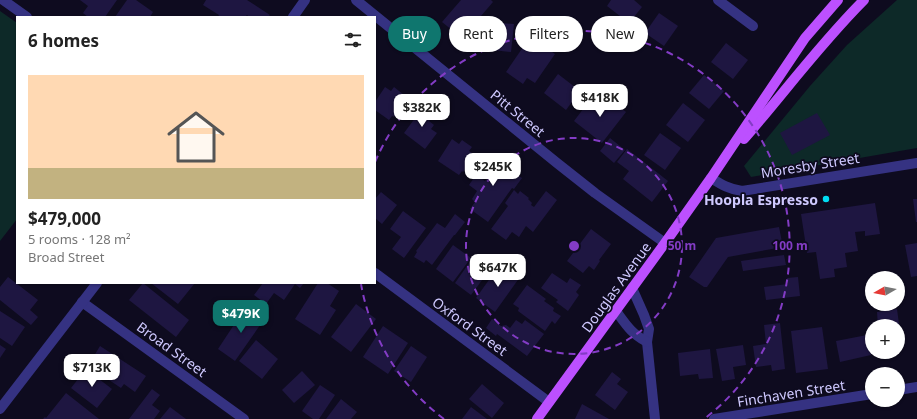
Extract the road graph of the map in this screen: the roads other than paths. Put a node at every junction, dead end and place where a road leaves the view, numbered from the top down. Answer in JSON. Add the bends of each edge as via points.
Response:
{"nodes":[{"id":1,"x":3,"y":0,"type":"edge"},
{"id":2,"x":305,"y":0,"type":"edge"},
{"id":3,"x":356,"y":0,"type":"edge"},
{"id":4,"x":718,"y":0,"type":"edge"},
{"id":5,"x":838,"y":0,"type":"edge"},
{"id":6,"x":864,"y":0,"type":"edge"},
{"id":7,"x":26,"y":16,"type":"edge"},
{"id":8,"x":294,"y":16,"type":"edge"},
{"id":9,"x":376,"y":16,"type":"edge"},
{"id":10,"x":376,"y":16,"type":"edge"},
{"id":11,"x":753,"y":26,"type":"dead end"},
{"id":12,"x":917,"y":162,"type":"edge"},
{"id":13,"x":713,"y":174,"type":"junction"},
{"id":14,"x":665,"y":243,"type":"junction"},
{"id":15,"x":376,"y":274,"type":"edge"},
{"id":16,"x":96,"y":284,"type":"edge"},
{"id":17,"x":632,"y":288,"type":"junction"},
{"id":18,"x":82,"y":302,"type":"junction"},
{"id":19,"x":616,"y":311,"type":"junction"},
{"id":20,"x":647,"y":342,"type":"junction"},
{"id":21,"x":917,"y":387,"type":"edge"},
{"id":22,"x":905,"y":389,"type":"edge"},
{"id":23,"x":865,"y":395,"type":"edge"},
{"id":24,"x":549,"y":402,"type":"junction"},
{"id":25,"x":0,"y":409,"type":"edge"},
{"id":26,"x":244,"y":419,"type":"edge"},
{"id":27,"x":537,"y":419,"type":"edge"},
{"id":28,"x":655,"y":419,"type":"edge"},
{"id":29,"x":714,"y":419,"type":"edge"}],
"edges":[{"from":1,"to":7,"type":"street"},
{"from":2,"to":8,"type":"street"},
{"from":3,"to":10,"type":"street","name":"Pitt Street"},
{"from":4,"to":11,"type":"street"},
{"from":5,"to":13,"type":"main road","name":"Douglas Avenue","via":[[805,38]]},
{"from":6,"to":13,"type":"main road","name":"Douglas Avenue","via":[[820,47],[768,112]]},
{"from":9,"to":14,"type":"street","name":"Pitt Street","via":[[576,178]]},
{"from":12,"to":13,"type":"street","name":"Moresby Street","via":[[742,191],[720,184]]},
{"from":13,"to":14,"type":"main road","name":"Douglas Avenue"},
{"from":14,"to":17,"type":"main road","name":"Douglas Avenue"},
{"from":15,"to":24,"type":"street","name":"Oxford Street"},
{"from":16,"to":18,"type":"street"},
{"from":17,"to":19,"type":"main road","name":"Douglas Avenue"},
{"from":17,"to":20,"type":"street","via":[[649,329]]},
{"from":18,"to":25,"type":"street"},
{"from":18,"to":26,"type":"street","name":"Broad Street"},
{"from":19,"to":20,"type":"street","via":[[630,330]]},
{"from":19,"to":24,"type":"main road","name":"Douglas Avenue"},
{"from":20,"to":28,"type":"street"},
{"from":21,"to":22,"type":"street"},
{"from":23,"to":29,"type":"street","name":"Finchaven Street"},
{"from":24,"to":27,"type":"main road","name":"Douglas Avenue"}]}
